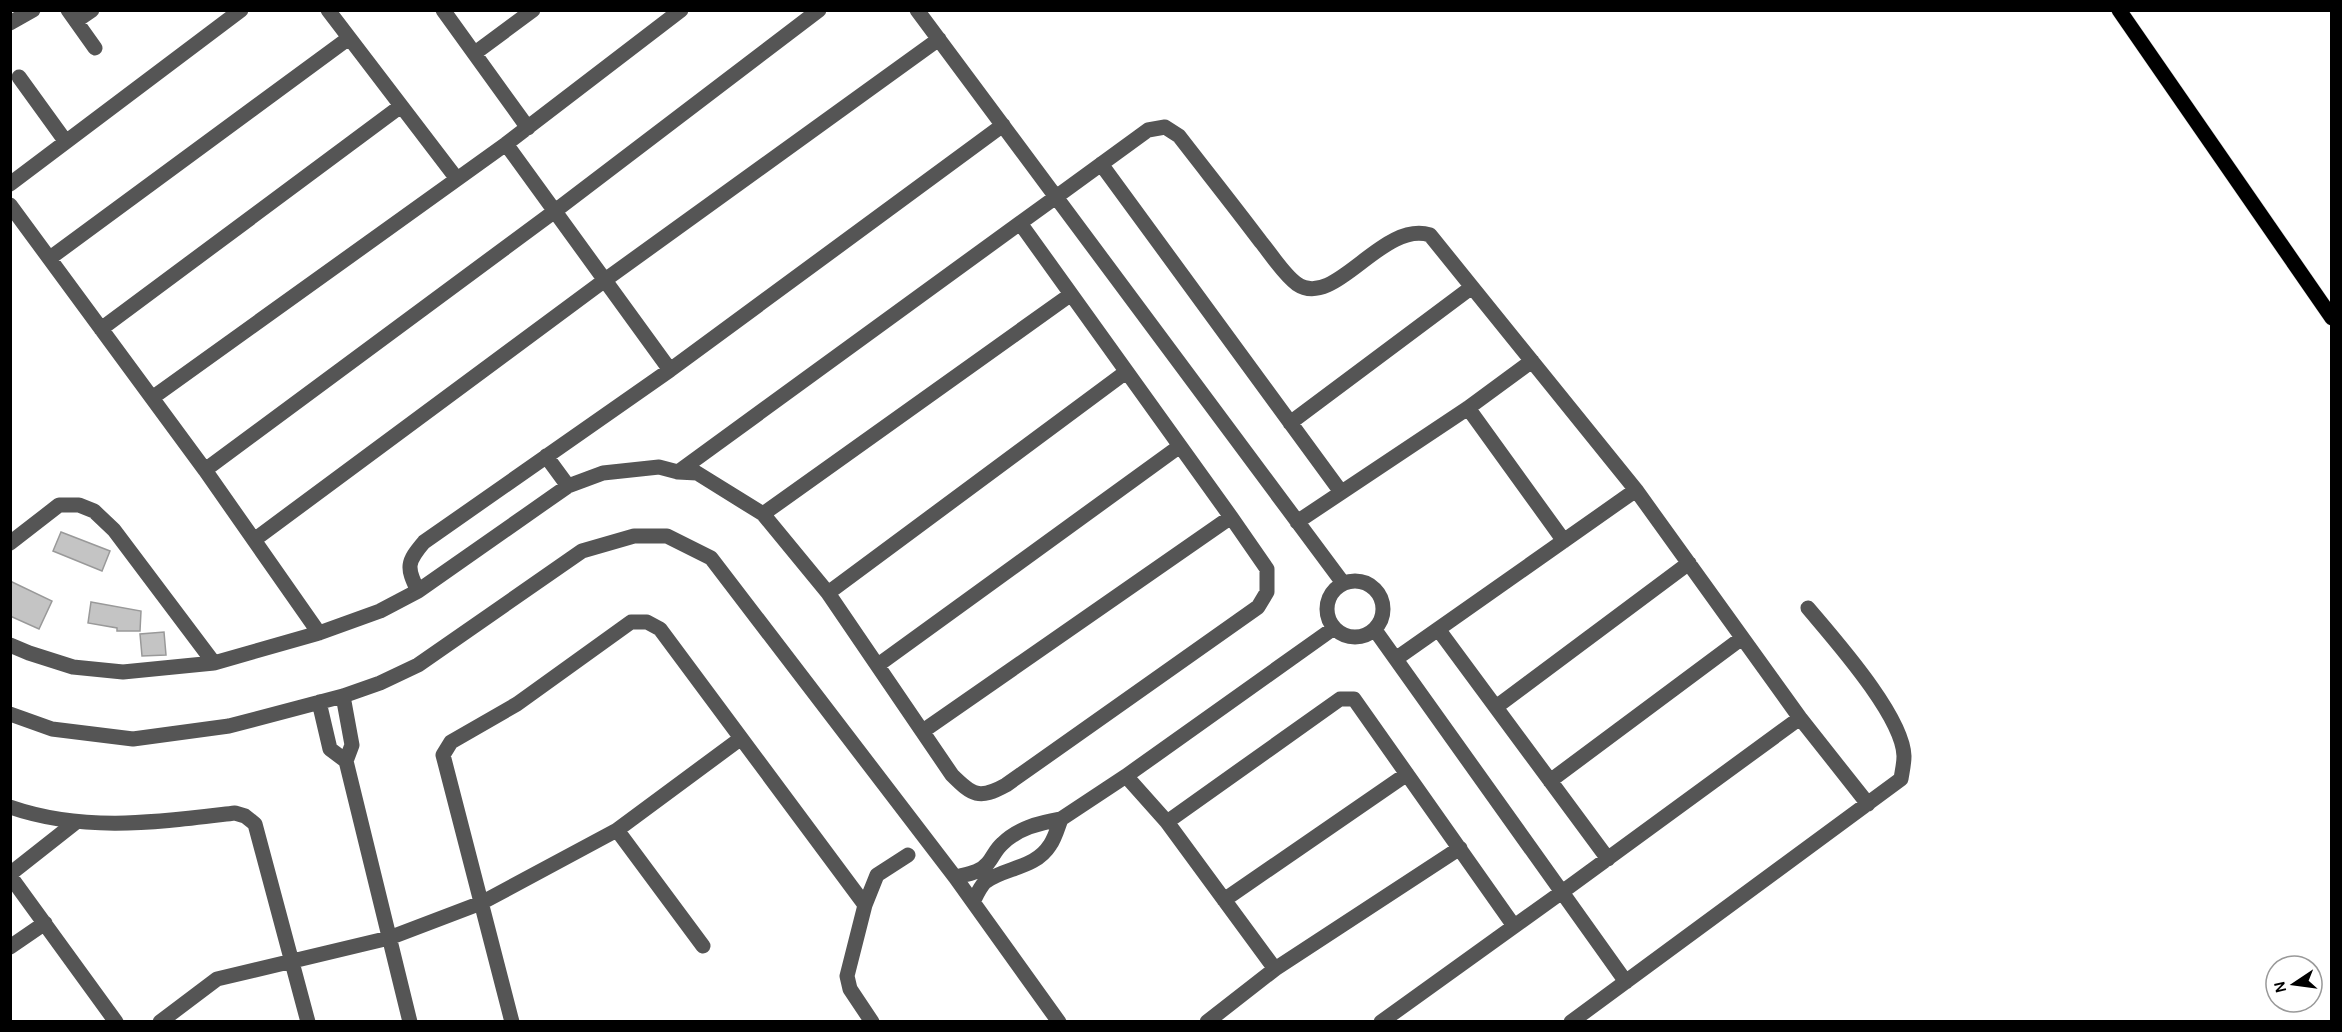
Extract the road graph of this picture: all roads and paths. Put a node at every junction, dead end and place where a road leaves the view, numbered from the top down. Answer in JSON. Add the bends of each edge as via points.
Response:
{"nodes":[{"id":1,"x":33,"y":10,"type":"edge"},
{"id":2,"x":92,"y":10,"type":"edge"},
{"id":3,"x":241,"y":10,"type":"edge"},
{"id":4,"x":328,"y":10,"type":"edge"},
{"id":5,"x":443,"y":10,"type":"edge"},
{"id":6,"x":533,"y":10,"type":"edge"},
{"id":7,"x":681,"y":10,"type":"edge"},
{"id":8,"x":819,"y":10,"type":"edge"},
{"id":9,"x":918,"y":10,"type":"edge"},
{"id":10,"x":2119,"y":10,"type":"edge"},
{"id":11,"x":72,"y":16,"type":"edge"},
{"id":12,"x":10,"y":23,"type":"edge"},
{"id":13,"x":349,"y":38,"type":"junction"},
{"id":14,"x":939,"y":39,"type":"junction"},
{"id":15,"x":95,"y":48,"type":"dead end"},
{"id":16,"x":475,"y":53,"type":"junction"},
{"id":17,"x":19,"y":77,"type":"dead end"},
{"id":18,"x":401,"y":106,"type":"junction"},
{"id":19,"x":1003,"y":125,"type":"junction"},
{"id":20,"x":528,"y":128,"type":"junction"},
{"id":21,"x":66,"y":142,"type":"junction"},
{"id":22,"x":506,"y":144,"type":"junction"},
{"id":23,"x":1101,"y":164,"type":"junction"},
{"id":24,"x":457,"y":179,"type":"junction"},
{"id":25,"x":10,"y":184,"type":"edge"},
{"id":26,"x":1056,"y":197,"type":"junction"},
{"id":27,"x":10,"y":205,"type":"edge"},
{"id":28,"x":555,"y":211,"type":"junction"},
{"id":29,"x":1020,"y":223,"type":"junction"},
{"id":30,"x":50,"y":258,"type":"junction"},
{"id":31,"x":605,"y":280,"type":"junction"},
{"id":32,"x":1472,"y":287,"type":"junction"},
{"id":33,"x":1070,"y":295,"type":"junction"},
{"id":34,"x":2331,"y":318,"type":"edge"},
{"id":35,"x":102,"y":329,"type":"junction"},
{"id":36,"x":1532,"y":361,"type":"junction"},
{"id":37,"x":670,"y":370,"type":"junction"},
{"id":38,"x":1126,"y":372,"type":"junction"},
{"id":39,"x":152,"y":398,"type":"junction"},
{"id":40,"x":1468,"y":408,"type":"junction"},
{"id":41,"x":1290,"y":423,"type":"junction"},
{"id":42,"x":1180,"y":446,"type":"junction"},
{"id":43,"x":546,"y":456,"type":"junction"},
{"id":44,"x":205,"y":471,"type":"junction"},
{"id":45,"x":678,"y":472,"type":"junction"},
{"id":46,"x":568,"y":486,"type":"junction"},
{"id":47,"x":1636,"y":490,"type":"junction"},
{"id":48,"x":1341,"y":492,"type":"junction"},
{"id":49,"x":763,"y":514,"type":"junction"},
{"id":50,"x":1231,"y":517,"type":"junction"},
{"id":51,"x":1297,"y":522,"type":"junction"},
{"id":52,"x":254,"y":540,"type":"junction"},
{"id":53,"x":1564,"y":541,"type":"junction"},
{"id":54,"x":10,"y":543,"type":"edge"},
{"id":55,"x":1689,"y":563,"type":"junction"},
{"id":56,"x":1343,"y":584,"type":"junction"},
{"id":57,"x":418,"y":591,"type":"junction"},
{"id":58,"x":828,"y":593,"type":"junction"},
{"id":59,"x":1808,"y":608,"type":"dead end"},
{"id":60,"x":1334,"y":628,"type":"junction"},
{"id":61,"x":1438,"y":629,"type":"junction"},
{"id":62,"x":1375,"y":630,"type":"junction"},
{"id":63,"x":319,"y":633,"type":"junction"},
{"id":64,"x":1742,"y":638,"type":"junction"},
{"id":65,"x":10,"y":645,"type":"edge"},
{"id":66,"x":1397,"y":658,"type":"junction"},
{"id":67,"x":214,"y":663,"type":"junction"},
{"id":68,"x":878,"y":665,"type":"junction"},
{"id":69,"x":343,"y":696,"type":"junction"},
{"id":70,"x":320,"y":702,"type":"junction"},
{"id":71,"x":1496,"y":707,"type":"junction"},
{"id":72,"x":10,"y":714,"type":"edge"},
{"id":73,"x":1800,"y":718,"type":"junction"},
{"id":74,"x":923,"y":731,"type":"junction"},
{"id":75,"x":741,"y":739,"type":"junction"},
{"id":76,"x":346,"y":761,"type":"junction"},
{"id":77,"x":1407,"y":774,"type":"junction"},
{"id":78,"x":1126,"y":776,"type":"junction"},
{"id":79,"x":1550,"y":781,"type":"junction"},
{"id":80,"x":1868,"y":804,"type":"junction"},
{"id":81,"x":10,"y":807,"type":"edge"},
{"id":82,"x":1061,"y":819,"type":"junction"},
{"id":83,"x":76,"y":822,"type":"junction"},
{"id":84,"x":1167,"y":822,"type":"junction"},
{"id":85,"x":616,"y":830,"type":"junction"},
{"id":86,"x":1460,"y":848,"type":"junction"},
{"id":87,"x":908,"y":855,"type":"dead end"},
{"id":88,"x":1608,"y":859,"type":"junction"},
{"id":89,"x":10,"y":875,"type":"edge"},
{"id":90,"x":955,"y":877,"type":"junction"},
{"id":91,"x":1562,"y":892,"type":"junction"},
{"id":92,"x":1224,"y":900,"type":"junction"},
{"id":93,"x":973,"y":902,"type":"junction"},
{"id":94,"x":481,"y":903,"type":"junction"},
{"id":95,"x":865,"y":905,"type":"junction"},
{"id":96,"x":45,"y":923,"type":"junction"},
{"id":97,"x":1514,"y":926,"type":"junction"},
{"id":98,"x":389,"y":938,"type":"junction"},
{"id":99,"x":703,"y":946,"type":"dead end"},
{"id":100,"x":10,"y":947,"type":"edge"},
{"id":101,"x":292,"y":962,"type":"junction"},
{"id":102,"x":1275,"y":969,"type":"junction"},
{"id":103,"x":1626,"y":982,"type":"junction"},
{"id":104,"x":116,"y":1022,"type":"edge"},
{"id":105,"x":160,"y":1022,"type":"edge"},
{"id":106,"x":308,"y":1022,"type":"edge"},
{"id":107,"x":410,"y":1022,"type":"edge"},
{"id":108,"x":512,"y":1022,"type":"edge"},
{"id":109,"x":872,"y":1022,"type":"edge"},
{"id":110,"x":1059,"y":1022,"type":"edge"},
{"id":111,"x":1207,"y":1022,"type":"edge"},
{"id":112,"x":1381,"y":1022,"type":"edge"},
{"id":113,"x":1571,"y":1022,"type":"edge"}],
"edges":[{"from":1,"to":12,"type":"street"},
{"from":2,"to":11,"type":"street"},
{"from":3,"to":21,"type":"street"},
{"from":4,"to":13,"type":"street"},
{"from":5,"to":16,"type":"street"},
{"from":6,"to":16,"type":"street"},
{"from":7,"to":20,"type":"street"},
{"from":8,"to":28,"type":"street"},
{"from":9,"to":14,"type":"street"},
{"from":10,"to":34,"type":"main road"},
{"from":11,"to":15,"type":"street"},
{"from":13,"to":18,"type":"street"},
{"from":13,"to":30,"type":"street"},
{"from":14,"to":19,"type":"street"},
{"from":14,"to":31,"type":"street"},
{"from":16,"to":20,"type":"street"},
{"from":17,"to":21,"type":"street"},
{"from":18,"to":24,"type":"street"},
{"from":18,"to":35,"type":"street"},
{"from":19,"to":26,"type":"street"},
{"from":19,"to":37,"type":"street"},
{"from":20,"to":22,"type":"street"},
{"from":21,"to":25,"type":"street"},
{"from":22,"to":24,"type":"street"},
{"from":22,"to":28,"type":"street"},
{"from":23,"to":26,"type":"street"},
{"from":23,"to":32,"type":"street","via":[[1148,130],[1165,127],[1179,136],[1297,284],[1315,290],[1330,285],[1403,234],[1419,231],[1430,235]]},
{"from":23,"to":41,"type":"street"},
{"from":24,"to":39,"type":"street"},
{"from":26,"to":29,"type":"street"},
{"from":26,"to":51,"type":"street"},
{"from":27,"to":30,"type":"street"},
{"from":28,"to":31,"type":"street"},
{"from":28,"to":44,"type":"street"},
{"from":29,"to":33,"type":"street"},
{"from":29,"to":45,"type":"street"},
{"from":30,"to":35,"type":"street"},
{"from":31,"to":37,"type":"street"},
{"from":31,"to":52,"type":"street"},
{"from":32,"to":36,"type":"street"},
{"from":32,"to":41,"type":"street"},
{"from":33,"to":38,"type":"street"},
{"from":33,"to":49,"type":"street"},
{"from":35,"to":39,"type":"street"},
{"from":36,"to":40,"type":"street"},
{"from":36,"to":47,"type":"street"},
{"from":37,"to":43,"type":"street"},
{"from":38,"to":42,"type":"street"},
{"from":38,"to":58,"type":"street"},
{"from":39,"to":44,"type":"street"},
{"from":40,"to":48,"type":"street"},
{"from":40,"to":53,"type":"street"},
{"from":41,"to":48,"type":"street"},
{"from":42,"to":50,"type":"street"},
{"from":42,"to":68,"type":"street"},
{"from":43,"to":46,"type":"street"},
{"from":43,"to":57,"type":"street","via":[[424,542],[410,559],[409,574]]},
{"from":44,"to":52,"type":"street"},
{"from":45,"to":46,"type":"street","via":[[659,467],[603,473]]},
{"from":45,"to":49,"type":"street","via":[[697,473]]},
{"from":46,"to":57,"type":"street"},
{"from":47,"to":53,"type":"street"},
{"from":47,"to":55,"type":"street"},
{"from":48,"to":51,"type":"street"},
{"from":49,"to":58,"type":"street"},
{"from":50,"to":74,"type":"street"},
{"from":50,"to":74,"type":"street","via":[[1267,569],[1267,592],[1258,607],[1006,786],[981,795],[968,791],[952,775]]},
{"from":51,"to":56,"type":"street"},
{"from":52,"to":63,"type":"street"},
{"from":53,"to":61,"type":"street"},
{"from":54,"to":67,"type":"street","via":[[59,505],[79,505],[94,511],[114,530]]},
{"from":55,"to":64,"type":"street"},
{"from":55,"to":71,"type":"street"},
{"from":56,"to":60,"type":"street","via":[[1327,604]]},
{"from":56,"to":62,"type":"street","via":[[1360,581],[1376,589],[1383,614]]},
{"from":57,"to":63,"type":"street","via":[[380,611]]},
{"from":58,"to":68,"type":"street"},
{"from":59,"to":80,"type":"street","via":[[1875,693],[1893,723],[1904,754],[1901,779]]},
{"from":60,"to":62,"type":"street","via":[[1350,637]]},
{"from":60,"to":78,"type":"street"},
{"from":61,"to":66,"type":"street"},
{"from":61,"to":71,"type":"street"},
{"from":62,"to":66,"type":"street"},
{"from":63,"to":67,"type":"street"},
{"from":64,"to":73,"type":"street"},
{"from":64,"to":79,"type":"street"},
{"from":65,"to":67,"type":"street","via":[[73,667],[123,672]]},
{"from":66,"to":91,"type":"street"},
{"from":68,"to":74,"type":"street"},
{"from":69,"to":70,"type":"street"},
{"from":69,"to":76,"type":"street","via":[[352,745]]},
{"from":69,"to":90,"type":"street","via":[[418,665],[582,551],[634,536],[667,536],[711,558]]},
{"from":70,"to":72,"type":"street","via":[[229,726],[133,739],[52,729]]},
{"from":70,"to":76,"type":"street","via":[[330,749]]},
{"from":71,"to":79,"type":"street"},
{"from":73,"to":80,"type":"street"},
{"from":73,"to":88,"type":"street"},
{"from":75,"to":85,"type":"street"},
{"from":75,"to":94,"type":"street","via":[[660,629],[647,622],[631,622],[517,704],[446,747],[443,755]]},
{"from":75,"to":95,"type":"street"},
{"from":76,"to":98,"type":"street"},
{"from":77,"to":84,"type":"street","via":[[1354,699],[1340,699]]},
{"from":77,"to":86,"type":"street"},
{"from":77,"to":92,"type":"street"},
{"from":78,"to":82,"type":"street"},
{"from":78,"to":84,"type":"street"},
{"from":79,"to":88,"type":"street"},
{"from":80,"to":103,"type":"street"},
{"from":81,"to":83,"type":"street"},
{"from":82,"to":90,"type":"street","via":[[1016,833],[976,872]]},
{"from":82,"to":93,"type":"street","via":[[1050,846],[1037,859],[983,884]]},
{"from":83,"to":89,"type":"street"},
{"from":83,"to":101,"type":"street","via":[[141,825],[235,813],[245,816],[255,824]]},
{"from":84,"to":92,"type":"street"},
{"from":85,"to":94,"type":"street"},
{"from":85,"to":99,"type":"street"},
{"from":86,"to":97,"type":"street"},
{"from":86,"to":102,"type":"street"},
{"from":87,"to":95,"type":"street","via":[[878,875]]},
{"from":88,"to":91,"type":"street"},
{"from":89,"to":96,"type":"street"},
{"from":90,"to":93,"type":"street"},
{"from":91,"to":97,"type":"street"},
{"from":91,"to":103,"type":"street"},
{"from":92,"to":102,"type":"street"},
{"from":93,"to":110,"type":"street"},
{"from":94,"to":98,"type":"street"},
{"from":94,"to":108,"type":"street"},
{"from":95,"to":109,"type":"street","via":[[847,976],[850,989]]},
{"from":96,"to":100,"type":"street"},
{"from":96,"to":104,"type":"street"},
{"from":97,"to":112,"type":"street"},
{"from":98,"to":101,"type":"street"},
{"from":98,"to":107,"type":"street"},
{"from":101,"to":105,"type":"street","via":[[217,979]]},
{"from":101,"to":106,"type":"street"},
{"from":102,"to":111,"type":"street"},
{"from":103,"to":113,"type":"street"}]}
